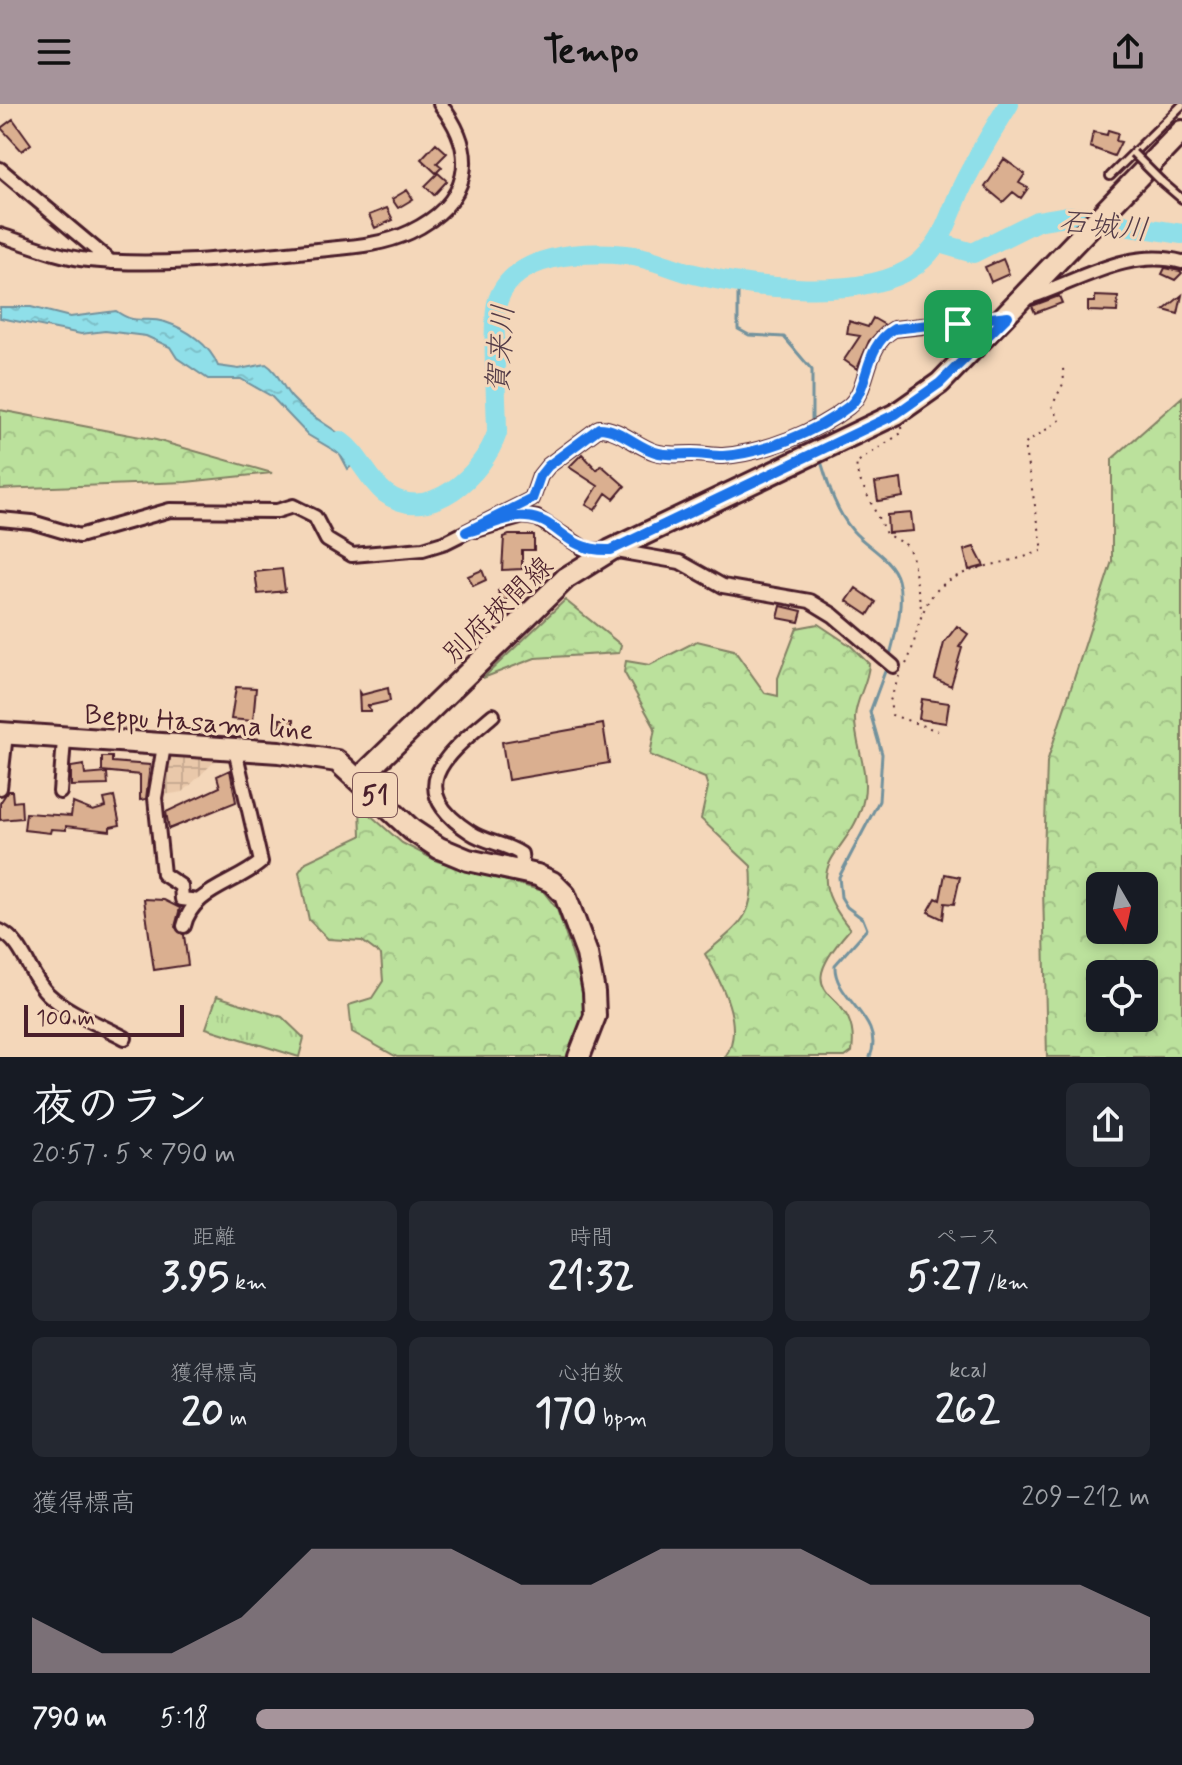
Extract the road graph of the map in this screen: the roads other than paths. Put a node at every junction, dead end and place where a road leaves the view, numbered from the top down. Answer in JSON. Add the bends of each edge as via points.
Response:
{"nodes":[{"id":1,"x":440,"y":104,"type":"edge"},
{"id":2,"x":1182,"y":105,"type":"edge"},
{"id":3,"x":1182,"y":131,"type":"edge"},
{"id":4,"x":1133,"y":153,"type":"junction"},
{"id":5,"x":0,"y":169,"type":"edge"},
{"id":6,"x":1110,"y":176,"type":"dead end"},
{"id":7,"x":1182,"y":199,"type":"edge"},
{"id":8,"x":0,"y":235,"type":"edge"},
{"id":9,"x":111,"y":262,"type":"junction"},
{"id":10,"x":1182,"y":262,"type":"edge"},
{"id":11,"x":1024,"y":299,"type":"junction"},
{"id":12,"x":1008,"y":316,"type":"junction"},
{"id":13,"x":0,"y":519,"type":"edge"},
{"id":14,"x":466,"y":532,"type":"junction"},
{"id":15,"x":611,"y":550,"type":"junction"},
{"id":16,"x":893,"y":666,"type":"dead end"},
{"id":17,"x":493,"y":715,"type":"dead end"},
{"id":18,"x":3,"y":734,"type":"edge"},
{"id":19,"x":64,"y":740,"type":"junction"},
{"id":20,"x":164,"y":746,"type":"junction"},
{"id":21,"x":235,"y":750,"type":"junction"},
{"id":22,"x":358,"y":780,"type":"junction"},
{"id":23,"x":0,"y":788,"type":"edge"},
{"id":24,"x":60,"y":792,"type":"dead end"},
{"id":25,"x":523,"y":871,"type":"junction"},
{"id":26,"x":199,"y":901,"type":"junction"},
{"id":27,"x":184,"y":926,"type":"dead end"},
{"id":28,"x":0,"y":931,"type":"edge"},
{"id":29,"x":125,"y":1038,"type":"dead end"},
{"id":30,"x":579,"y":1057,"type":"edge"}],
"edges":[{"from":1,"to":9,"type":"street","via":[[463,140],[467,161],[460,187],[411,232],[369,245]]},
{"from":2,"to":4,"type":"lane"},
{"from":3,"to":11,"type":"main road","name":"別府挾間線","number":"51"},
{"from":4,"to":6,"type":"lane"},
{"from":4,"to":7,"type":"lane","bridge":true},
{"from":5,"to":9,"type":"street"},
{"from":8,"to":9,"type":"street"},
{"from":10,"to":11,"type":"street","via":[[1117,264]]},
{"from":11,"to":12,"type":"main road","name":"別府挾間線","number":"51"},
{"from":12,"to":14,"type":"street","via":[[894,329],[872,354],[853,404],[828,421],[753,450],[671,456],[599,428],[548,466],[532,499]]},
{"from":12,"to":15,"type":"main road","name":"別府挾間線","number":"51","via":[[940,383],[896,414]]},
{"from":13,"to":14,"type":"street","via":[[79,536],[170,510],[277,511],[293,506],[315,517],[327,540],[352,555],[423,549]]},
{"from":14,"to":15,"type":"street","via":[[523,516],[537,518],[588,551]]},
{"from":15,"to":16,"type":"street","via":[[680,562],[737,589],[810,601]]},
{"from":15,"to":22,"type":"main road","name":"別府挾間線","number":"51","via":[[566,578]]},
{"from":17,"to":25,"type":"street","via":[[437,768],[437,799],[468,831],[521,854]]},
{"from":18,"to":19,"type":"main road","name":"Beppu Hasama line","number":"51"},
{"from":18,"to":23,"type":"street"},
{"from":19,"to":20,"type":"main road","name":"Beppu Hasama line","number":"51"},
{"from":19,"to":24,"type":"street"},
{"from":20,"to":21,"type":"main road","name":"Beppu Hasama line","number":"51"},
{"from":20,"to":26,"type":"street","via":[[155,798],[161,864],[165,879],[181,886],[182,899]]},
{"from":21,"to":22,"type":"main road","name":"Beppu Hasama line","number":"51","via":[[337,761]]},
{"from":21,"to":26,"type":"street","via":[[261,862]]},
{"from":22,"to":25,"type":"main road","name":"Beppu Hasama line","number":"51","via":[[439,848]]},
{"from":25,"to":30,"type":"main road","name":"Beppu Hasama line","number":"51","via":[[552,882],[565,895],[587,954],[595,1016]]},
{"from":26,"to":27,"type":"street"},
{"from":28,"to":29,"type":"street","via":[[13,937],[33,978],[50,997]]}]}
